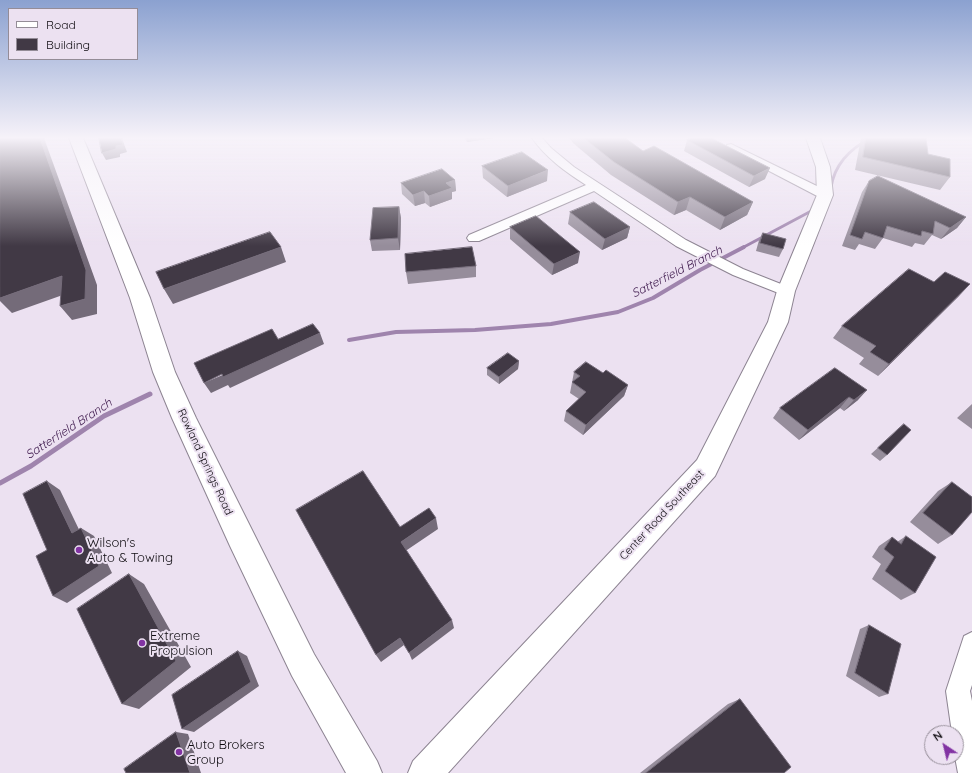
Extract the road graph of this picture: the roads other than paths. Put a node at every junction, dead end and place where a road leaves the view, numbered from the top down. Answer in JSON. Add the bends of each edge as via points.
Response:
{"nodes":[{"id":1,"x":91,"y":174,"type":"edge"},
{"id":2,"x":578,"y":174,"type":"edge"},
{"id":3,"x":784,"y":174,"type":"edge"},
{"id":4,"x":824,"y":174,"type":"edge"},
{"id":5,"x":595,"y":186,"type":"junction"},
{"id":6,"x":825,"y":195,"type":"junction"},
{"id":7,"x":474,"y":238,"type":"dead end"},
{"id":8,"x":786,"y":291,"type":"junction"},
{"id":9,"x":972,"y":644,"type":"edge"},
{"id":10,"x":365,"y":773,"type":"edge"},
{"id":11,"x":425,"y":773,"type":"edge"},
{"id":12,"x":971,"y":773,"type":"edge"}],
"edges":[{"from":1,"to":10,"type":"street","name":"Rowland Springs Road","via":[[130,270],[164,372],[184,418],[303,665]]},
{"from":2,"to":5,"type":"street"},
{"from":3,"to":6,"type":"street"},
{"from":4,"to":6,"type":"street","name":"Center Road Southeast"},
{"from":5,"to":7,"type":"street"},
{"from":5,"to":8,"type":"street","via":[[681,243],[738,272]]},
{"from":6,"to":8,"type":"street","name":"Center Road Southeast"},
{"from":8,"to":11,"type":"street","name":"Center Road Southeast","via":[[778,322],[706,468]]},
{"from":9,"to":12,"type":"street","via":[[958,691]]}]}
